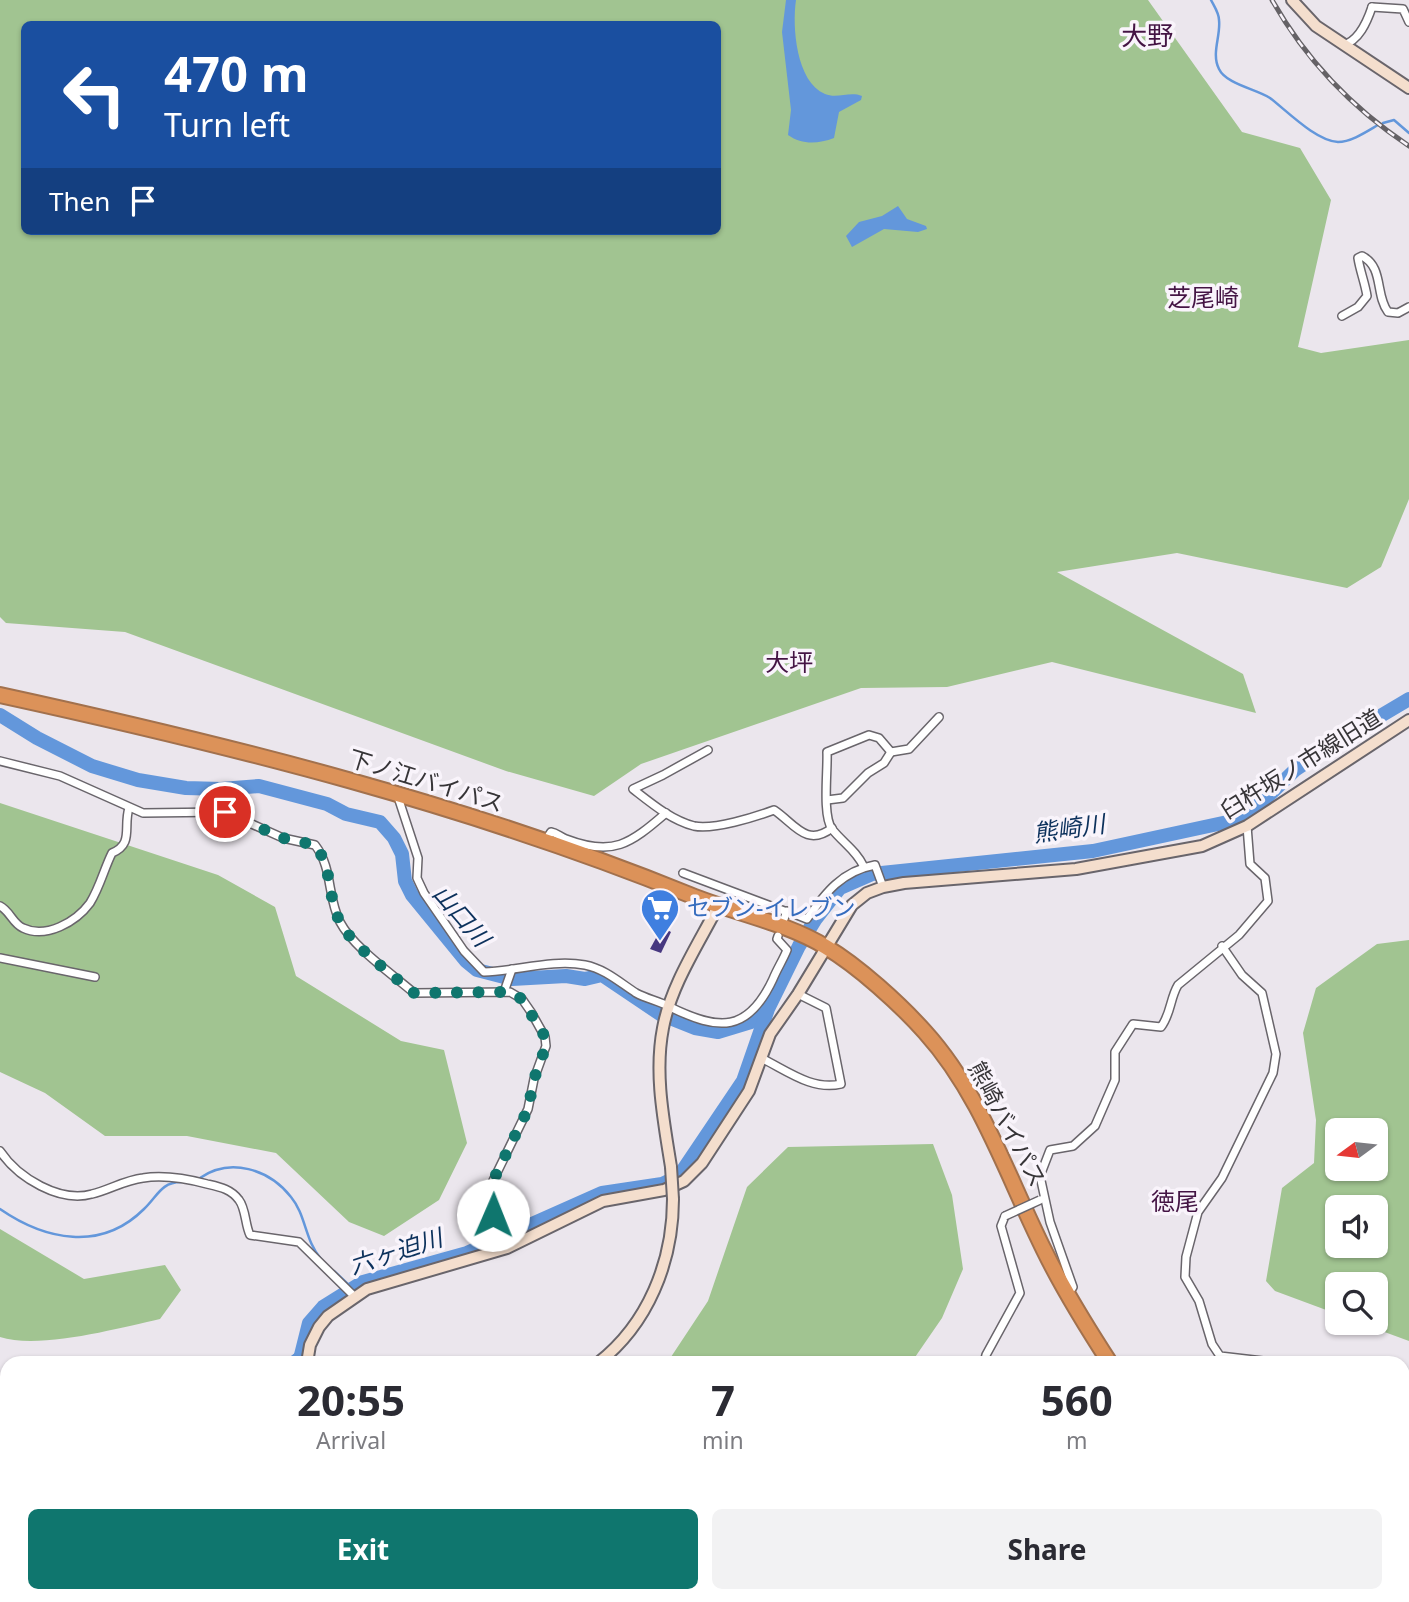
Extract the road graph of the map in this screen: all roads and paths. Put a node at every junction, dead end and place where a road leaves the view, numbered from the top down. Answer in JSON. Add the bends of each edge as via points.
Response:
{"nodes":[{"id":1,"x":1292,"y":0,"type":"edge"},
{"id":2,"x":1383,"y":0,"type":"edge"},
{"id":3,"x":1372,"y":7,"type":"junction"},
{"id":4,"x":1409,"y":22,"type":"edge"},
{"id":5,"x":1343,"y":45,"type":"junction"},
{"id":6,"x":1409,"y":88,"type":"edge"},
{"id":7,"x":1409,"y":307,"type":"edge"},
{"id":8,"x":1342,"y":316,"type":"dead end"},
{"id":9,"x":0,"y":695,"type":"edge"},
{"id":10,"x":939,"y":717,"type":"dead end"},
{"id":11,"x":1409,"y":720,"type":"edge"},
{"id":12,"x":708,"y":750,"type":"dead end"},
{"id":13,"x":891,"y":752,"type":"junction"},
{"id":14,"x":0,"y":761,"type":"edge"},
{"id":15,"x":397,"y":794,"type":"junction"},
{"id":16,"x":827,"y":800,"type":"junction"},
{"id":17,"x":129,"y":808,"type":"junction"},
{"id":18,"x":666,"y":814,"type":"junction"},
{"id":19,"x":1247,"y":826,"type":"junction"},
{"id":20,"x":832,"y":828,"type":"junction"},
{"id":21,"x":544,"y":843,"type":"junction"},
{"id":22,"x":864,"y":867,"type":"junction"},
{"id":23,"x":683,"y":873,"type":"dead end"},
{"id":24,"x":711,"y":885,"type":"junction"},
{"id":25,"x":882,"y":885,"type":"junction"},
{"id":26,"x":753,"y":901,"type":"junction"},
{"id":27,"x":711,"y":903,"type":"junction"},
{"id":28,"x":0,"y":906,"type":"edge"},
{"id":29,"x":748,"y":916,"type":"junction"},
{"id":30,"x":778,"y":936,"type":"dead end"},
{"id":31,"x":1222,"y":946,"type":"junction"},
{"id":32,"x":827,"y":947,"type":"junction"},
{"id":33,"x":0,"y":958,"type":"edge"},
{"id":34,"x":512,"y":971,"type":"junction"},
{"id":35,"x":95,"y":977,"type":"dead end"},
{"id":36,"x":505,"y":990,"type":"junction"},
{"id":37,"x":798,"y":994,"type":"junction"},
{"id":38,"x":669,"y":1009,"type":"junction"},
{"id":39,"x":761,"y":1058,"type":"junction"},
{"id":40,"x":0,"y":1151,"type":"edge"},
{"id":41,"x":1043,"y":1199,"type":"junction"},
{"id":42,"x":506,"y":1245,"type":"junction"},
{"id":43,"x":1068,"y":1294,"type":"junction"},
{"id":44,"x":354,"y":1296,"type":"junction"},
{"id":45,"x":308,"y":1356,"type":"edge"},
{"id":46,"x":605,"y":1356,"type":"edge"},
{"id":47,"x":986,"y":1356,"type":"edge"},
{"id":48,"x":1105,"y":1356,"type":"edge"},
{"id":49,"x":1220,"y":1356,"type":"edge"}],
"edges":[{"from":1,"to":5,"type":"main road","via":[[1316,26]]},
{"from":2,"to":3,"type":"street"},
{"from":3,"to":4,"type":"street","via":[[1402,9]]},
{"from":3,"to":5,"type":"street","via":[[1352,43]]},
{"from":5,"to":6,"type":"main road"},
{"from":7,"to":8,"type":"street","via":[[1388,312],[1376,268],[1362,256],[1358,258],[1367,296]]},
{"from":9,"to":15,"type":"highway","name":"下ノ江バイパス","via":[[165,731]]},
{"from":10,"to":13,"type":"street","via":[[909,749]]},
{"from":11,"to":19,"type":"main road","name":"臼杵坂ノ市線旧道"},
{"from":12,"to":18,"type":"street","via":[[633,789]]},
{"from":13,"to":16,"type":"street","via":[[843,798]]},
{"from":13,"to":16,"type":"street","via":[[879,738],[869,735],[827,752]]},
{"from":14,"to":17,"type":"street","via":[[60,776]]},
{"from":15,"to":21,"type":"highway","name":"下ノ江バイパス"},
{"from":15,"to":34,"type":"street","via":[[424,893],[473,963],[484,972]]},
{"from":16,"to":20,"type":"street"},
{"from":17,"to":28,"type":"street","via":[[125,844],[112,853],[89,904],[75,917],[56,929],[29,930]]},
{"from":17,"to":36,"type":"street","via":[[143,813],[225,812],[283,838],[315,845],[326,862],[340,922],[414,993]]},
{"from":18,"to":20,"type":"street","via":[[694,826],[748,820],[774,810],[808,835],[821,836]]},
{"from":18,"to":21,"type":"street","via":[[623,845],[598,848],[551,832]]},
{"from":19,"to":25,"type":"main road","name":"臼杵坂ノ市線旧道","via":[[1202,845],[1076,869]]},
{"from":19,"to":31,"type":"street","via":[[1250,863],[1265,878],[1270,898],[1244,930]]},
{"from":20,"to":22,"type":"street"},
{"from":21,"to":27,"type":"highway","name":"下ノ江バイパス"},
{"from":22,"to":25,"type":"street","via":[[876,867]]},
{"from":22,"to":26,"type":"street","via":[[833,884],[807,919]]},
{"from":23,"to":24,"type":"street"},
{"from":24,"to":26,"type":"street"},
{"from":24,"to":27,"type":"street"},
{"from":25,"to":32,"type":"main road","name":"臼杵坂ノ市線旧道","via":[[852,905]]},
{"from":26,"to":29,"type":"street"},
{"from":27,"to":29,"type":"highway","name":"下ノ江バイパス"},
{"from":27,"to":38,"type":"main road"},
{"from":29,"to":32,"type":"highway","name":"下ノ江バイパス"},
{"from":30,"to":38,"type":"street","via":[[787,950],[785,956],[757,1007],[745,1018],[728,1026]]},
{"from":31,"to":41,"type":"street","via":[[1178,985],[1161,1027],[1133,1024],[1115,1052],[1115,1080],[1095,1126],[1073,1146],[1050,1150],[1040,1176]]},
{"from":31,"to":49,"type":"street","via":[[1242,975],[1262,993],[1276,1054],[1273,1073],[1223,1178],[1198,1212],[1186,1257],[1185,1277]]},
{"from":32,"to":37,"type":"main road","name":"臼杵坂ノ市線旧道"},
{"from":32,"to":43,"type":"highway","name":"熊崎バイパス","via":[[927,1033],[963,1083]]},
{"from":33,"to":35,"type":"street"},
{"from":34,"to":36,"type":"street"},
{"from":34,"to":38,"type":"street","via":[[584,965],[602,970]]},
{"from":36,"to":42,"type":"street","via":[[522,999],[546,1046],[528,1109],[490,1187],[488,1201]]},
{"from":37,"to":39,"type":"main road","name":"臼杵坂ノ市線旧道","via":[[770,1034]]},
{"from":37,"to":39,"type":"street","via":[[826,1008],[841,1084],[813,1084]]},
{"from":38,"to":46,"type":"main road","bridge":true,"via":[[660,1069],[673,1199],[667,1259],[636,1324]]},
{"from":39,"to":42,"type":"main road","name":"臼杵坂ノ市線旧道","via":[[749,1091],[702,1163],[684,1181],[664,1190],[603,1201]]},
{"from":40,"to":44,"type":"street","via":[[10,1165],[41,1185],[73,1197],[146,1177],[197,1181],[230,1190],[241,1202],[250,1235],[299,1242]]},
{"from":41,"to":43,"type":"street","via":[[1073,1287]]},
{"from":41,"to":47,"type":"street","bridge":true,"via":[[1005,1216],[1001,1226],[1020,1293]]},
{"from":42,"to":44,"type":"main road","name":"臼杵坂ノ市線旧道","via":[[425,1273],[386,1281]]},
{"from":43,"to":48,"type":"highway","name":"熊崎バイパス"},
{"from":44,"to":45,"type":"main road","name":"臼杵坂ノ市線旧道","via":[[328,1316]]}]}
